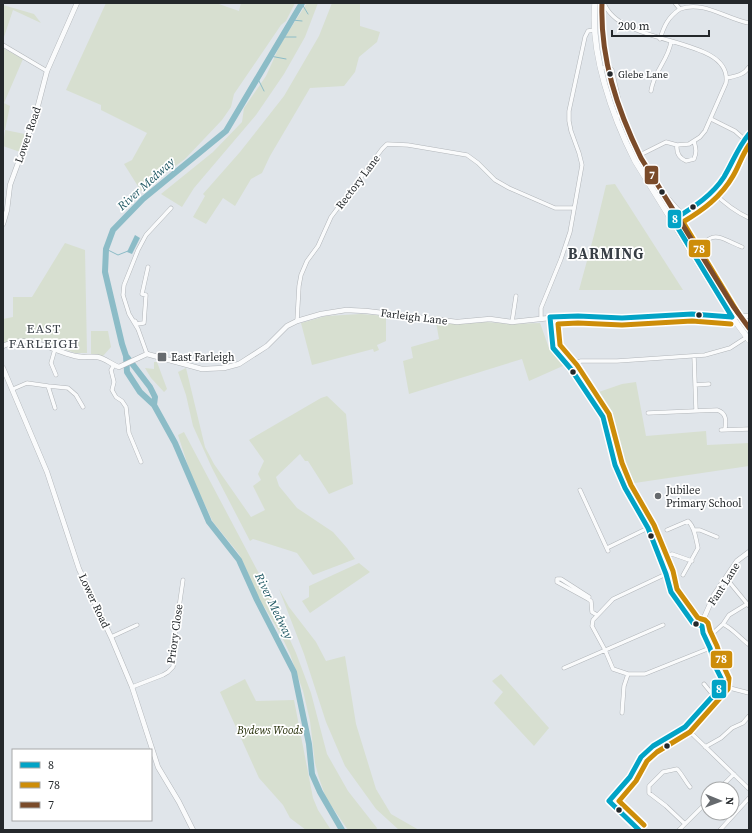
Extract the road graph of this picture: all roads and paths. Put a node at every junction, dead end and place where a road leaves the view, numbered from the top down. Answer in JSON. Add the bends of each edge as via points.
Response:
{"nodes":[{"id":1,"x":77,"y":3,"type":"edge"},
{"id":2,"x":595,"y":3,"type":"edge"},
{"id":3,"x":604,"y":3,"type":"edge"},
{"id":4,"x":675,"y":3,"type":"edge"},
{"id":5,"x":680,"y":9,"type":"junction"},
{"id":6,"x":749,"y":23,"type":"edge"},
{"id":7,"x":594,"y":30,"type":"junction"},
{"id":8,"x":660,"y":39,"type":"junction"},
{"id":9,"x":671,"y":42,"type":"junction"},
{"id":10,"x":3,"y":45,"type":"edge"},
{"id":11,"x":749,"y":67,"type":"edge"},
{"id":12,"x":602,"y":68,"type":"junction"},
{"id":13,"x":47,"y":71,"type":"junction"},
{"id":14,"x":727,"y":78,"type":"junction"},
{"id":15,"x":651,"y":91,"type":"dead end"},
{"id":16,"x":616,"y":117,"type":"junction"},
{"id":17,"x":710,"y":119,"type":"junction"},
{"id":18,"x":749,"y":134,"type":"edge"},
{"id":19,"x":744,"y":139,"type":"junction"},
{"id":20,"x":694,"y":142,"type":"junction"},
{"id":21,"x":677,"y":145,"type":"junction"},
{"id":22,"x":713,"y":192,"type":"junction"},
{"id":23,"x":171,"y":208,"type":"dead end"},
{"id":24,"x":574,"y":208,"type":"junction"},
{"id":25,"x":682,"y":214,"type":"junction"},
{"id":26,"x":749,"y":218,"type":"edge"},
{"id":27,"x":673,"y":220,"type":"junction"},
{"id":28,"x":3,"y":224,"type":"edge"},
{"id":29,"x":738,"y":245,"type":"junction"},
{"id":30,"x":742,"y":247,"type":"dead end"},
{"id":31,"x":735,"y":249,"type":"dead end"},
{"id":32,"x":692,"y":254,"type":"junction"},
{"id":33,"x":148,"y":267,"type":"dead end"},
{"id":34,"x":516,"y":296,"type":"dead end"},
{"id":35,"x":129,"y":314,"type":"junction"},
{"id":36,"x":732,"y":316,"type":"junction"},
{"id":37,"x":749,"y":316,"type":"edge"},
{"id":38,"x":550,"y":317,"type":"junction"},
{"id":39,"x":541,"y":318,"type":"junction"},
{"id":40,"x":297,"y":320,"type":"junction"},
{"id":41,"x":512,"y":322,"type":"junction"},
{"id":42,"x":748,"y":338,"type":"edge"},
{"id":43,"x":3,"y":346,"type":"edge"},
{"id":44,"x":55,"y":349,"type":"junction"},
{"id":45,"x":147,"y":354,"type":"junction"},
{"id":46,"x":694,"y":356,"type":"junction"},
{"id":47,"x":116,"y":366,"type":"junction"},
{"id":48,"x":3,"y":368,"type":"edge"},
{"id":49,"x":571,"y":369,"type":"junction"},
{"id":50,"x":54,"y":373,"type":"dead end"},
{"id":51,"x":709,"y":384,"type":"dead end"},
{"id":52,"x":695,"y":385,"type":"junction"},
{"id":53,"x":48,"y":386,"type":"junction"},
{"id":54,"x":13,"y":389,"type":"junction"},
{"id":55,"x":53,"y":402,"type":"junction"},
{"id":56,"x":48,"y":404,"type":"dead end"},
{"id":57,"x":83,"y":407,"type":"dead end"},
{"id":58,"x":55,"y":408,"type":"dead end"},
{"id":59,"x":696,"y":410,"type":"junction"},
{"id":60,"x":648,"y":413,"type":"dead end"},
{"id":61,"x":749,"y":429,"type":"edge"},
{"id":62,"x":141,"y":462,"type":"dead end"},
{"id":63,"x":580,"y":490,"type":"dead end"},
{"id":64,"x":648,"y":528,"type":"junction"},
{"id":65,"x":667,"y":530,"type":"dead end"},
{"id":66,"x":694,"y":530,"type":"junction"},
{"id":67,"x":717,"y":537,"type":"dead end"},
{"id":68,"x":749,"y":552,"type":"edge"},
{"id":69,"x":660,"y":557,"type":"junction"},
{"id":70,"x":692,"y":560,"type":"junction"},
{"id":71,"x":666,"y":574,"type":"junction"},
{"id":72,"x":683,"y":575,"type":"dead end"},
{"id":73,"x":726,"y":578,"type":"junction"},
{"id":74,"x":183,"y":580,"type":"dead end"},
{"id":75,"x":578,"y":589,"type":"junction"},
{"id":76,"x":574,"y":592,"type":"junction"},
{"id":77,"x":588,"y":600,"type":"junction"},
{"id":78,"x":748,"y":605,"type":"edge"},
{"id":79,"x":597,"y":615,"type":"junction"},
{"id":80,"x":723,"y":624,"type":"junction"},
{"id":81,"x":136,"y":625,"type":"dead end"},
{"id":82,"x":663,"y":625,"type":"dead end"},
{"id":83,"x":702,"y":626,"type":"junction"},
{"id":84,"x":711,"y":635,"type":"dead end"},
{"id":85,"x":110,"y":637,"type":"junction"},
{"id":86,"x":748,"y":644,"type":"dead end"},
{"id":87,"x":710,"y":648,"type":"junction"},
{"id":88,"x":605,"y":650,"type":"junction"},
{"id":89,"x":564,"y":668,"type":"dead end"},
{"id":90,"x":628,"y":674,"type":"junction"},
{"id":91,"x":704,"y":684,"type":"dead end"},
{"id":92,"x":722,"y":686,"type":"junction"},
{"id":93,"x":132,"y":687,"type":"junction"},
{"id":94,"x":749,"y":693,"type":"edge"},
{"id":95,"x":714,"y":695,"type":"junction"},
{"id":96,"x":622,"y":714,"type":"dead end"},
{"id":97,"x":749,"y":716,"type":"edge"},
{"id":98,"x":685,"y":727,"type":"junction"},
{"id":99,"x":705,"y":747,"type":"junction"},
{"id":100,"x":734,"y":774,"type":"junction"},
{"id":101,"x":727,"y":781,"type":"edge"},
{"id":102,"x":690,"y":787,"type":"dead end"},
{"id":103,"x":749,"y":789,"type":"edge"},
{"id":104,"x":749,"y":798,"type":"edge"},
{"id":105,"x":700,"y":809,"type":"edge"},
{"id":106,"x":685,"y":824,"type":"junction"},
{"id":107,"x":193,"y":830,"type":"edge"},
{"id":108,"x":639,"y":830,"type":"edge"},
{"id":109,"x":679,"y":830,"type":"edge"},
{"id":110,"x":720,"y":830,"type":"edge"}],
"edges":[{"from":1,"to":13,"type":"street","name":"Lower Road"},
{"from":2,"to":7,"type":"main road"},
{"from":3,"to":8,"type":"street","via":[[611,15],[620,21]]},
{"from":4,"to":5,"type":"street"},
{"from":5,"to":6,"type":"street","via":[[689,4],[697,4]]},
{"from":5,"to":8,"type":"street","via":[[668,19]]},
{"from":7,"to":12,"type":"main road"},
{"from":7,"to":24,"type":"street","via":[[588,31],[585,37],[569,111],[568,121],[582,165]]},
{"from":8,"to":9,"type":"street"},
{"from":9,"to":14,"type":"street","via":[[711,55],[723,67]]},
{"from":9,"to":15,"type":"street","via":[[667,56],[652,82]]},
{"from":10,"to":13,"type":"street"},
{"from":11,"to":14,"type":"street","via":[[740,75]]},
{"from":12,"to":16,"type":"main road"},
{"from":12,"to":16,"type":"street","via":[[609,67],[612,70],[622,114]]},
{"from":13,"to":28,"type":"street","name":"Lower Road","via":[[35,117],[10,186]]},
{"from":14,"to":17,"type":"street"},
{"from":16,"to":27,"type":"main road","via":[[635,161]]},
{"from":17,"to":19,"type":"street","via":[[735,131]]},
{"from":17,"to":20,"type":"street","via":[[705,131]]},
{"from":18,"to":19,"type":"street"},
{"from":19,"to":22,"type":"street","via":[[724,178]]},
{"from":20,"to":21,"type":"street"},
{"from":20,"to":21,"type":"street","via":[[696,155],[694,159],[686,161],[679,156]]},
{"from":21,"to":25,"type":"street","via":[[666,142],[640,155],[661,190]]},
{"from":22,"to":25,"type":"street"},
{"from":22,"to":26,"type":"street","via":[[724,203]]},
{"from":23,"to":35,"type":"street","via":[[146,234],[124,285],[123,295]]},
{"from":24,"to":39,"type":"street","via":[[570,232],[541,308]]},
{"from":24,"to":40,"type":"street","name":"Rectory Lane","via":[[555,208],[509,188],[495,180],[467,155],[387,144],[331,217],[318,246],[307,261],[299,286]]},
{"from":25,"to":27,"type":"street"},
{"from":27,"to":32,"type":"main road"},
{"from":29,"to":30,"type":"street"},
{"from":29,"to":31,"type":"street"},
{"from":29,"to":32,"type":"street","via":[[719,236],[704,242]]},
{"from":32,"to":36,"type":"main road"},
{"from":33,"to":35,"type":"street","via":[[142,294],[146,294],[144,323],[137,324],[131,313]]},
{"from":34,"to":41,"type":"street"},
{"from":35,"to":45,"type":"street"},
{"from":36,"to":37,"type":"street","name":"Farleigh Lane"},
{"from":36,"to":38,"type":"street","name":"Farleigh Lane","via":[[692,314],[622,318]]},
{"from":36,"to":42,"type":"main road"},
{"from":38,"to":39,"type":"street","name":"Farleigh Lane"},
{"from":38,"to":49,"type":"street","via":[[553,348]]},
{"from":39,"to":41,"type":"street","name":"Farleigh Lane"},
{"from":40,"to":41,"type":"street","name":"Farleigh Lane","via":[[355,310],[457,322],[490,319]]},
{"from":40,"to":45,"type":"street","name":"Farleigh Lane","via":[[287,326],[267,346],[238,364],[224,368],[202,369]]},
{"from":42,"to":46,"type":"street","via":[[730,348]]},
{"from":43,"to":44,"type":"street","via":[[14,342],[31,341]]},
{"from":44,"to":47,"type":"street","via":[[76,357],[102,358]]},
{"from":44,"to":50,"type":"street","via":[[51,363]]},
{"from":45,"to":47,"type":"street","via":[[121,367]]},
{"from":46,"to":49,"type":"street","via":[[581,361],[575,363]]},
{"from":46,"to":52,"type":"street"},
{"from":47,"to":62,"type":"street","via":[[111,370],[114,382],[112,390],[126,408],[129,433]]},
{"from":48,"to":54,"type":"street","name":"Lower Road"},
{"from":49,"to":64,"type":"street","via":[[603,417],[614,464],[624,488]]},
{"from":51,"to":52,"type":"street"},
{"from":52,"to":59,"type":"street"},
{"from":53,"to":54,"type":"street","via":[[27,383]]},
{"from":53,"to":55,"type":"street"},
{"from":53,"to":57,"type":"street","via":[[68,388]]},
{"from":54,"to":85,"type":"street","name":"Lower Road","via":[[47,472],[79,569]]},
{"from":55,"to":56,"type":"street"},
{"from":55,"to":58,"type":"street"},
{"from":59,"to":60,"type":"street"},
{"from":59,"to":61,"type":"street","via":[[721,411],[726,417],[723,429]]},
{"from":63,"to":64,"type":"street","via":[[581,497],[607,549]]},
{"from":64,"to":69,"type":"street"},
{"from":65,"to":66,"type":"street","via":[[688,521]]},
{"from":66,"to":67,"type":"street"},
{"from":66,"to":70,"type":"street","via":[[698,548]]},
{"from":68,"to":73,"type":"street","name":"Fant Lane","via":[[737,561]]},
{"from":69,"to":70,"type":"street","via":[[676,554]]},
{"from":69,"to":71,"type":"street"},
{"from":70,"to":72,"type":"street"},
{"from":71,"to":79,"type":"street","via":[[613,598]]},
{"from":71,"to":83,"type":"street","via":[[670,592],[693,623]]},
{"from":73,"to":78,"type":"street"},
{"from":73,"to":83,"type":"street","name":"Fant Lane","via":[[711,601]]},
{"from":74,"to":93,"type":"street","name":"Priory Close","via":[[173,667],[163,675]]},
{"from":75,"to":76,"type":"street"},
{"from":75,"to":76,"type":"street","via":[[557,579]]},
{"from":75,"to":77,"type":"street","via":[[589,597]]},
{"from":76,"to":77,"type":"street"},
{"from":77,"to":79,"type":"street","via":[[591,601],[592,612]]},
{"from":78,"to":80,"type":"street","via":[[729,615]]},
{"from":79,"to":88,"type":"street","via":[[592,626]]},
{"from":80,"to":84,"type":"street"},
{"from":80,"to":86,"type":"street"},
{"from":81,"to":85,"type":"street"},
{"from":82,"to":88,"type":"street"},
{"from":83,"to":87,"type":"street"},
{"from":85,"to":93,"type":"street","name":"Lower Road"},
{"from":87,"to":90,"type":"street","via":[[645,674]]},
{"from":87,"to":92,"type":"street"},
{"from":88,"to":89,"type":"street"},
{"from":88,"to":90,"type":"street","via":[[613,669]]},
{"from":90,"to":96,"type":"street","via":[[624,686]]},
{"from":91,"to":95,"type":"street"},
{"from":92,"to":94,"type":"street"},
{"from":92,"to":95,"type":"street"},
{"from":93,"to":107,"type":"street","name":"Lower Road","via":[[158,767]]},
{"from":95,"to":98,"type":"street"},
{"from":97,"to":99,"type":"street","via":[[743,723]]},
{"from":98,"to":99,"type":"street"},
{"from":98,"to":108,"type":"street","via":[[653,746],[641,757],[630,778],[608,801]]},
{"from":99,"to":100,"type":"street"},
{"from":100,"to":101,"type":"street"},
{"from":100,"to":103,"type":"street"},
{"from":102,"to":106,"type":"street","via":[[677,769],[663,772],[649,786],[649,793]]},
{"from":104,"to":110,"type":"street"},
{"from":105,"to":106,"type":"street"},
{"from":106,"to":109,"type":"street"}]}
